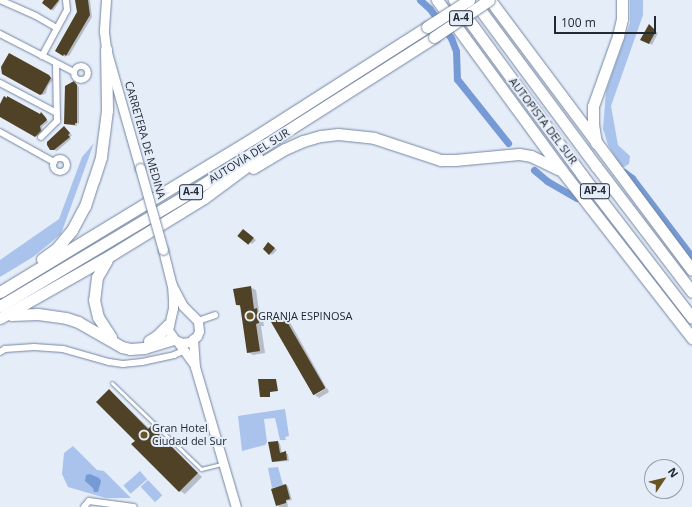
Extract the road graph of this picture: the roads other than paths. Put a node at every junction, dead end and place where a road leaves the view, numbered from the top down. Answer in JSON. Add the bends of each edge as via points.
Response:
{"nodes":[{"id":1,"x":0,"y":0,"type":"edge"},
{"id":2,"x":66,"y":0,"type":"edge"},
{"id":3,"x":106,"y":0,"type":"edge"},
{"id":4,"x":437,"y":0,"type":"edge"},
{"id":5,"x":454,"y":0,"type":"edge"},
{"id":6,"x":469,"y":0,"type":"edge"},
{"id":7,"x":473,"y":0,"type":"edge"},
{"id":8,"x":489,"y":0,"type":"edge"},
{"id":9,"x":622,"y":0,"type":"edge"},
{"id":10,"x":57,"y":28,"type":"junction"},
{"id":11,"x":0,"y":34,"type":"edge"},
{"id":12,"x":106,"y":49,"type":"junction"},
{"id":13,"x":42,"y":56,"type":"junction"},
{"id":14,"x":56,"y":64,"type":"junction"},
{"id":15,"x":74,"y":72,"type":"dead end"},
{"id":16,"x":0,"y":83,"type":"edge"},
{"id":17,"x":336,"y":101,"type":"junction"},
{"id":18,"x":57,"y":113,"type":"junction"},
{"id":19,"x":0,"y":132,"type":"edge"},
{"id":20,"x":41,"y":137,"type":"dead end"},
{"id":21,"x":596,"y":144,"type":"junction"},
{"id":22,"x":54,"y":162,"type":"dead end"},
{"id":23,"x":562,"y":171,"type":"junction"},
{"id":24,"x":229,"y":180,"type":"junction"},
{"id":25,"x":111,"y":255,"type":"junction"},
{"id":26,"x":692,"y":270,"type":"edge"},
{"id":27,"x":172,"y":285,"type":"junction"},
{"id":28,"x":0,"y":290,"type":"edge"},
{"id":29,"x":692,"y":292,"type":"edge"},
{"id":30,"x":0,"y":306,"type":"edge"},
{"id":31,"x":191,"y":313,"type":"junction"},
{"id":32,"x":214,"y":315,"type":"dead end"},
{"id":33,"x":4,"y":316,"type":"edge"},
{"id":34,"x":692,"y":318,"type":"edge"},
{"id":35,"x":169,"y":321,"type":"junction"},
{"id":36,"x":198,"y":321,"type":"junction"},
{"id":37,"x":692,"y":338,"type":"edge"},
{"id":38,"x":175,"y":340,"type":"junction"},
{"id":39,"x":193,"y":340,"type":"junction"},
{"id":40,"x":185,"y":350,"type":"junction"},
{"id":41,"x":0,"y":352,"type":"edge"},
{"id":42,"x":195,"y":367,"type":"junction"},
{"id":43,"x":112,"y":383,"type":"dead end"},
{"id":44,"x":223,"y":463,"type":"junction"},
{"id":45,"x":84,"y":507,"type":"edge"},
{"id":46,"x":134,"y":507,"type":"edge"},
{"id":47,"x":236,"y":507,"type":"edge"}],
"edges":[{"from":1,"to":10,"type":"street"},
{"from":2,"to":10,"type":"street","via":[[68,10]]},
{"from":3,"to":12,"type":"main road","name":"CARRETERA DE MEDINA"},
{"from":4,"to":23,"type":"highway"},
{"from":5,"to":34,"type":"highway","name":"AUTOPISTA DEL SUR","number":"AP-4","via":[[577,168]]},
{"from":6,"to":28,"type":"highway","name":"AUTOVÍA DEL SUR","number":"A-4","bridge":true,"via":[[255,137]]},
{"from":7,"to":29,"type":"highway","name":"AUTOPISTA DEL SUR","number":"AP-4"},
{"from":8,"to":17,"type":"highway","name":"AUTOVÍA DEL SUR","number":"A-4","bridge":true},
{"from":8,"to":21,"type":"highway"},
{"from":9,"to":21,"type":"highway","via":[[622,19],[618,36],[594,106]]},
{"from":10,"to":13,"type":"street"},
{"from":11,"to":13,"type":"street"},
{"from":12,"to":27,"type":"main road","name":"CARRETERA DE MEDINA","bridge":true},
{"from":12,"to":28,"type":"highway","via":[[105,130],[101,157],[85,206],[72,230],[56,249],[18,274]]},
{"from":13,"to":14,"type":"street"},
{"from":14,"to":15,"type":"street"},
{"from":14,"to":18,"type":"street"},
{"from":16,"to":18,"type":"street"},
{"from":17,"to":24,"type":"highway","via":[[306,126]]},
{"from":17,"to":30,"type":"highway","name":"AUTOVÍA DEL SUR","number":"A-4","via":[[188,194]]},
{"from":18,"to":20,"type":"street","via":[[57,121]]},
{"from":19,"to":22,"type":"street"},
{"from":21,"to":26,"type":"highway"},
{"from":23,"to":24,"type":"highway","via":[[531,156],[505,154],[441,160],[374,138],[338,134],[303,141]]},
{"from":23,"to":37,"type":"highway"},
{"from":24,"to":25,"type":"highway"},
{"from":25,"to":33,"type":"highway"},
{"from":25,"to":35,"type":"highway","via":[[100,270],[94,292],[98,317],[107,332],[123,344],[136,346],[153,340]]},
{"from":27,"to":31,"type":"main road","via":[[177,297]]},
{"from":27,"to":35,"type":"main road"},
{"from":31,"to":35,"type":"main road","via":[[182,311]]},
{"from":31,"to":36,"type":"main road"},
{"from":32,"to":36,"type":"street"},
{"from":33,"to":38,"type":"highway","via":[[38,314],[66,318],[130,349]]},
{"from":35,"to":38,"type":"main road","via":[[170,335]]},
{"from":36,"to":39,"type":"main road","via":[[199,331]]},
{"from":38,"to":39,"type":"main road","via":[[186,343]]},
{"from":38,"to":40,"type":"main road"},
{"from":39,"to":42,"type":"main road"},
{"from":40,"to":41,"type":"street","via":[[174,355],[123,364],[63,349],[34,347],[5,349]]},
{"from":40,"to":42,"type":"main road"},
{"from":42,"to":44,"type":"main road"},
{"from":43,"to":44,"type":"lane","via":[[201,469]]},
{"from":44,"to":47,"type":"main road"},
{"from":45,"to":46,"type":"street","via":[[89,501]]}]}
